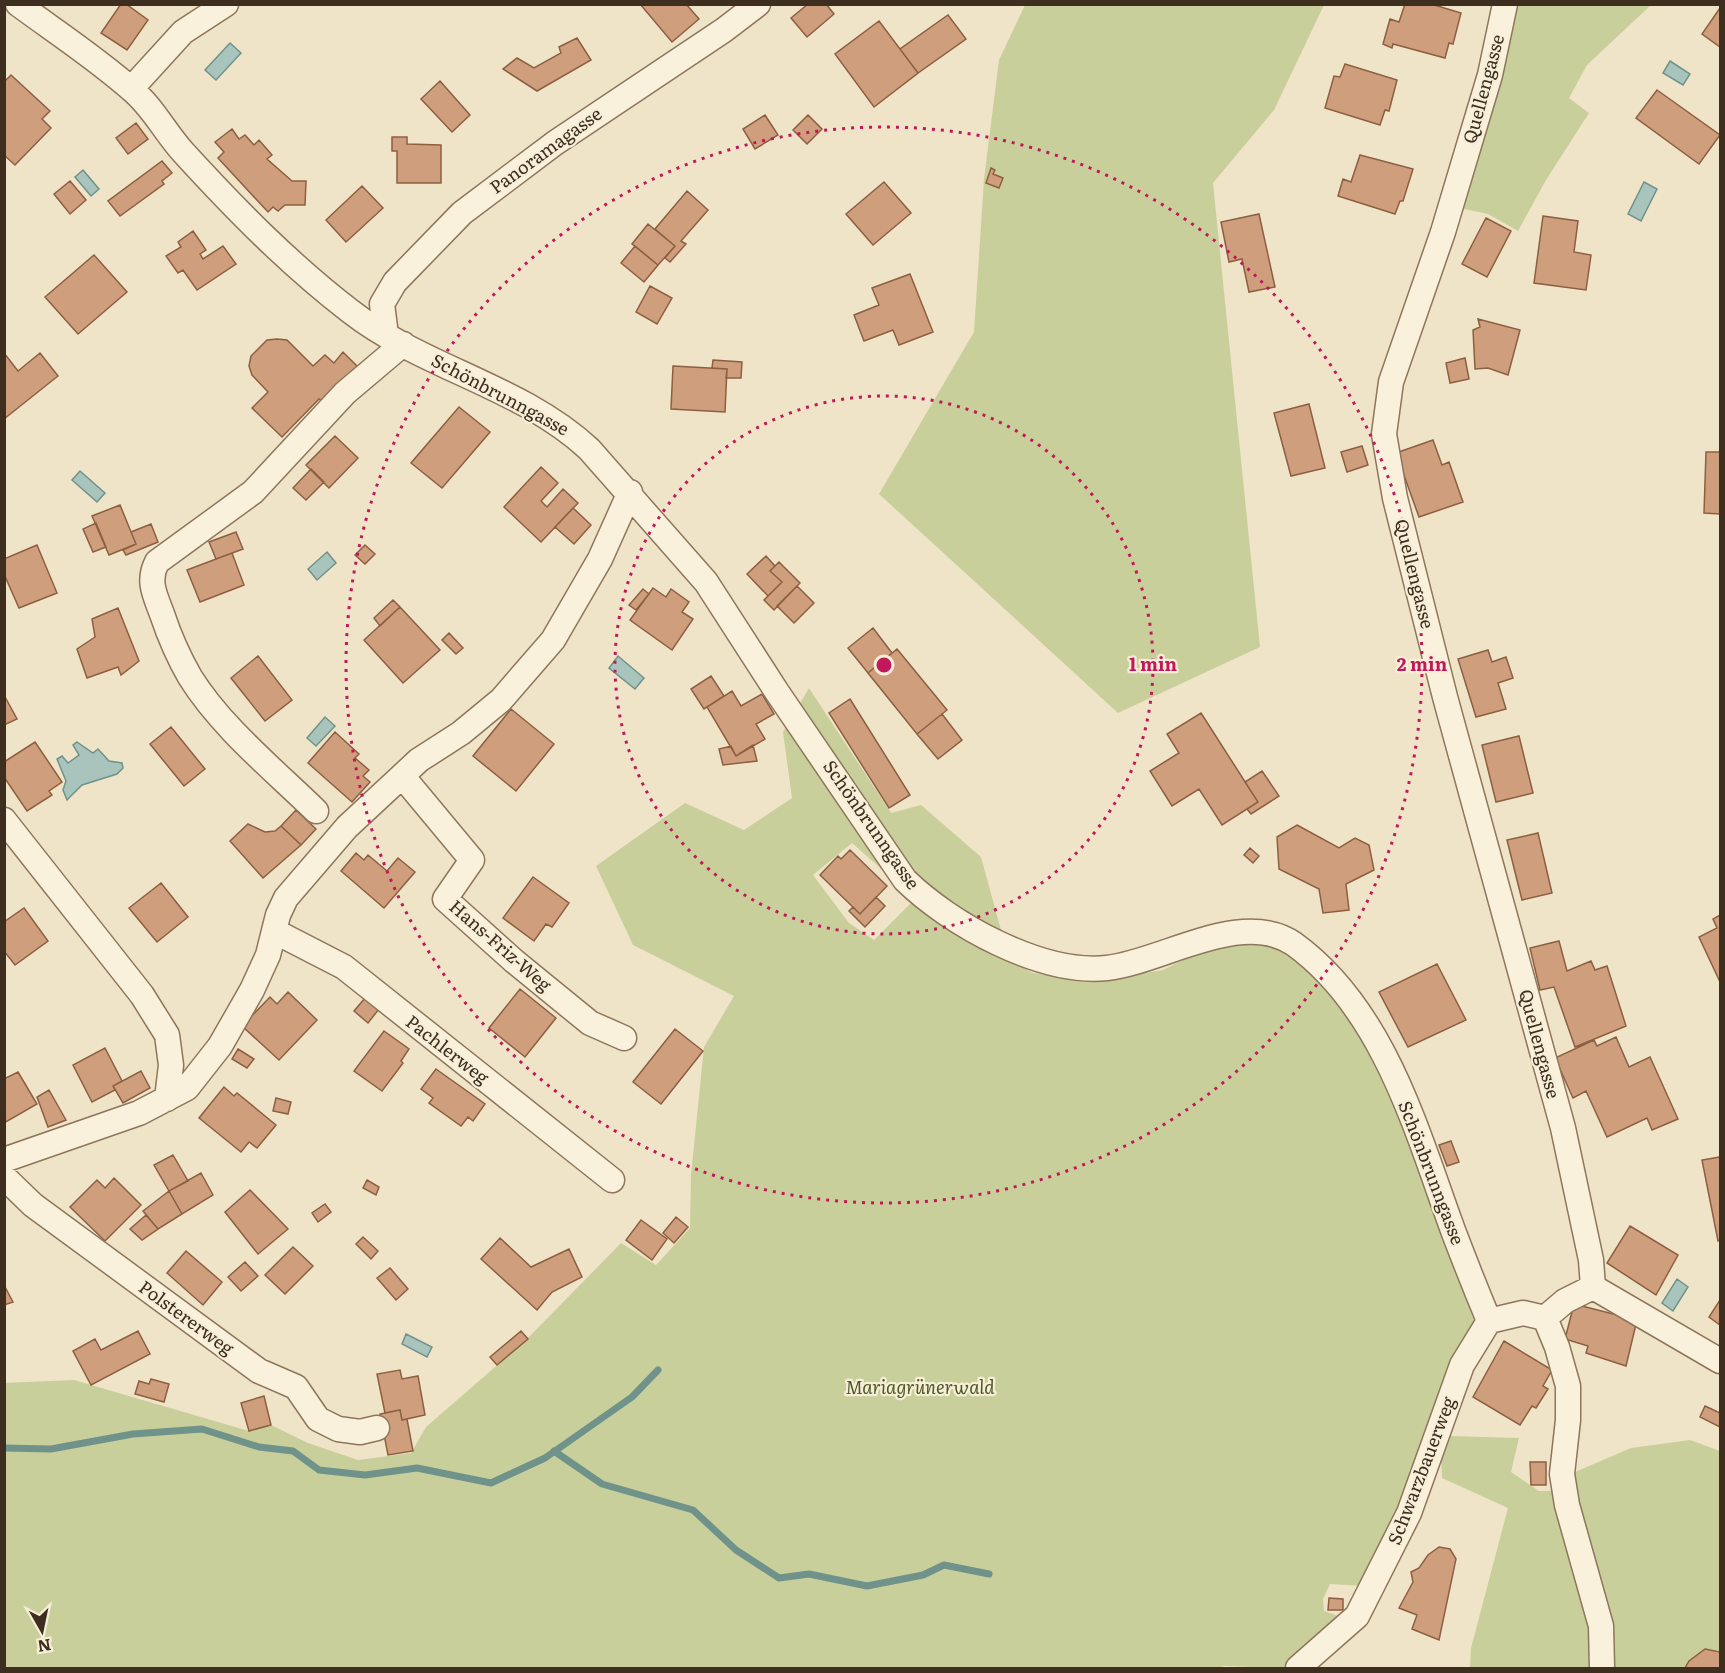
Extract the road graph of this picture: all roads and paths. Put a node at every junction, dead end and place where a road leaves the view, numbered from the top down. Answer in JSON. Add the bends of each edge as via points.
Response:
{"nodes":[{"id":1,"x":18,"y":4,"type":"edge"},
{"id":2,"x":226,"y":4,"type":"edge"},
{"id":3,"x":758,"y":4,"type":"edge"},
{"id":4,"x":1505,"y":4,"type":"edge"},
{"id":5,"x":131,"y":89,"type":"junction"},
{"id":6,"x":394,"y":339,"type":"junction"},
{"id":7,"x":630,"y":492,"type":"junction"},
{"id":8,"x":403,"y":777,"type":"junction"},
{"id":9,"x":316,"y":811,"type":"dead end"},
{"id":10,"x":4,"y":820,"type":"edge"},
{"id":11,"x":276,"y":932,"type":"junction"},
{"id":12,"x":624,"y":1038,"type":"dead end"},
{"id":13,"x":167,"y":1099,"type":"junction"},
{"id":14,"x":4,"y":1160,"type":"edge"},
{"id":15,"x":4,"y":1177,"type":"edge"},
{"id":16,"x":612,"y":1179,"type":"dead end"},
{"id":17,"x":1593,"y":1287,"type":"junction"},
{"id":18,"x":1545,"y":1317,"type":"junction"},
{"id":19,"x":1490,"y":1321,"type":"junction"},
{"id":20,"x":1720,"y":1360,"type":"edge"},
{"id":21,"x":377,"y":1428,"type":"dead end"},
{"id":22,"x":1298,"y":1668,"type":"edge"},
{"id":23,"x":1602,"y":1668,"type":"edge"}],
"edges":[{"from":1,"to":5,"type":"street","name":"Schönbrunngasse"},
{"from":2,"to":5,"type":"street","via":[[183,32]]},
{"from":3,"to":6,"type":"street","name":"Panoramagasse","via":[[555,143],[462,213],[395,282],[382,304]]},
{"from":4,"to":17,"type":"street","name":"Quellengasse","via":[[1490,75],[1443,232],[1391,382],[1384,434],[1395,498],[1445,697],[1563,1128],[1591,1260]]},
{"from":5,"to":6,"type":"street","name":"Schönbrunngasse","via":[[182,150],[281,255],[353,313]]},
{"from":6,"to":7,"type":"street","name":"Schönbrunngasse","via":[[496,389],[571,432]]},
{"from":6,"to":9,"type":"street","via":[[253,492],[157,562],[152,572],[151,585],[190,677],[233,730]]},
{"from":7,"to":8,"type":"street","via":[[600,559],[553,640],[501,699]]},
{"from":7,"to":19,"type":"street","name":"Schönbrunngasse","via":[[706,582],[905,880],[929,904],[956,922],[1036,960],[1080,967],[1105,969],[1126,965],[1212,937],[1242,932],[1264,933],[1292,943],[1317,963],[1351,1002],[1380,1048],[1422,1139]]},
{"from":8,"to":11,"type":"street","via":[[347,827],[286,898]]},
{"from":8,"to":12,"type":"street","name":"Hans-Friz-Weg","via":[[472,860],[445,899],[590,1023]]},
{"from":10,"to":13,"type":"street","via":[[142,995],[167,1035],[171,1065]]},
{"from":11,"to":13,"type":"street","via":[[252,990],[220,1046],[187,1088]]},
{"from":11,"to":16,"type":"street","name":"Pachlerweg","via":[[344,967]]},
{"from":13,"to":14,"type":"street","via":[[139,1113]]},
{"from":15,"to":21,"type":"street","name":"Polstererweg","via":[[33,1205],[259,1371],[296,1386],[318,1419],[338,1429],[360,1432]]},
{"from":17,"to":18,"type":"street"},
{"from":17,"to":20,"type":"street"},
{"from":18,"to":19,"type":"street","via":[[1523,1313]]},
{"from":18,"to":23,"type":"street","via":[[1568,1386],[1562,1474],[1601,1626]]},
{"from":19,"to":22,"type":"street","name":"Schwarzbauerweg","via":[[1462,1365],[1409,1513],[1357,1616]]}]}
